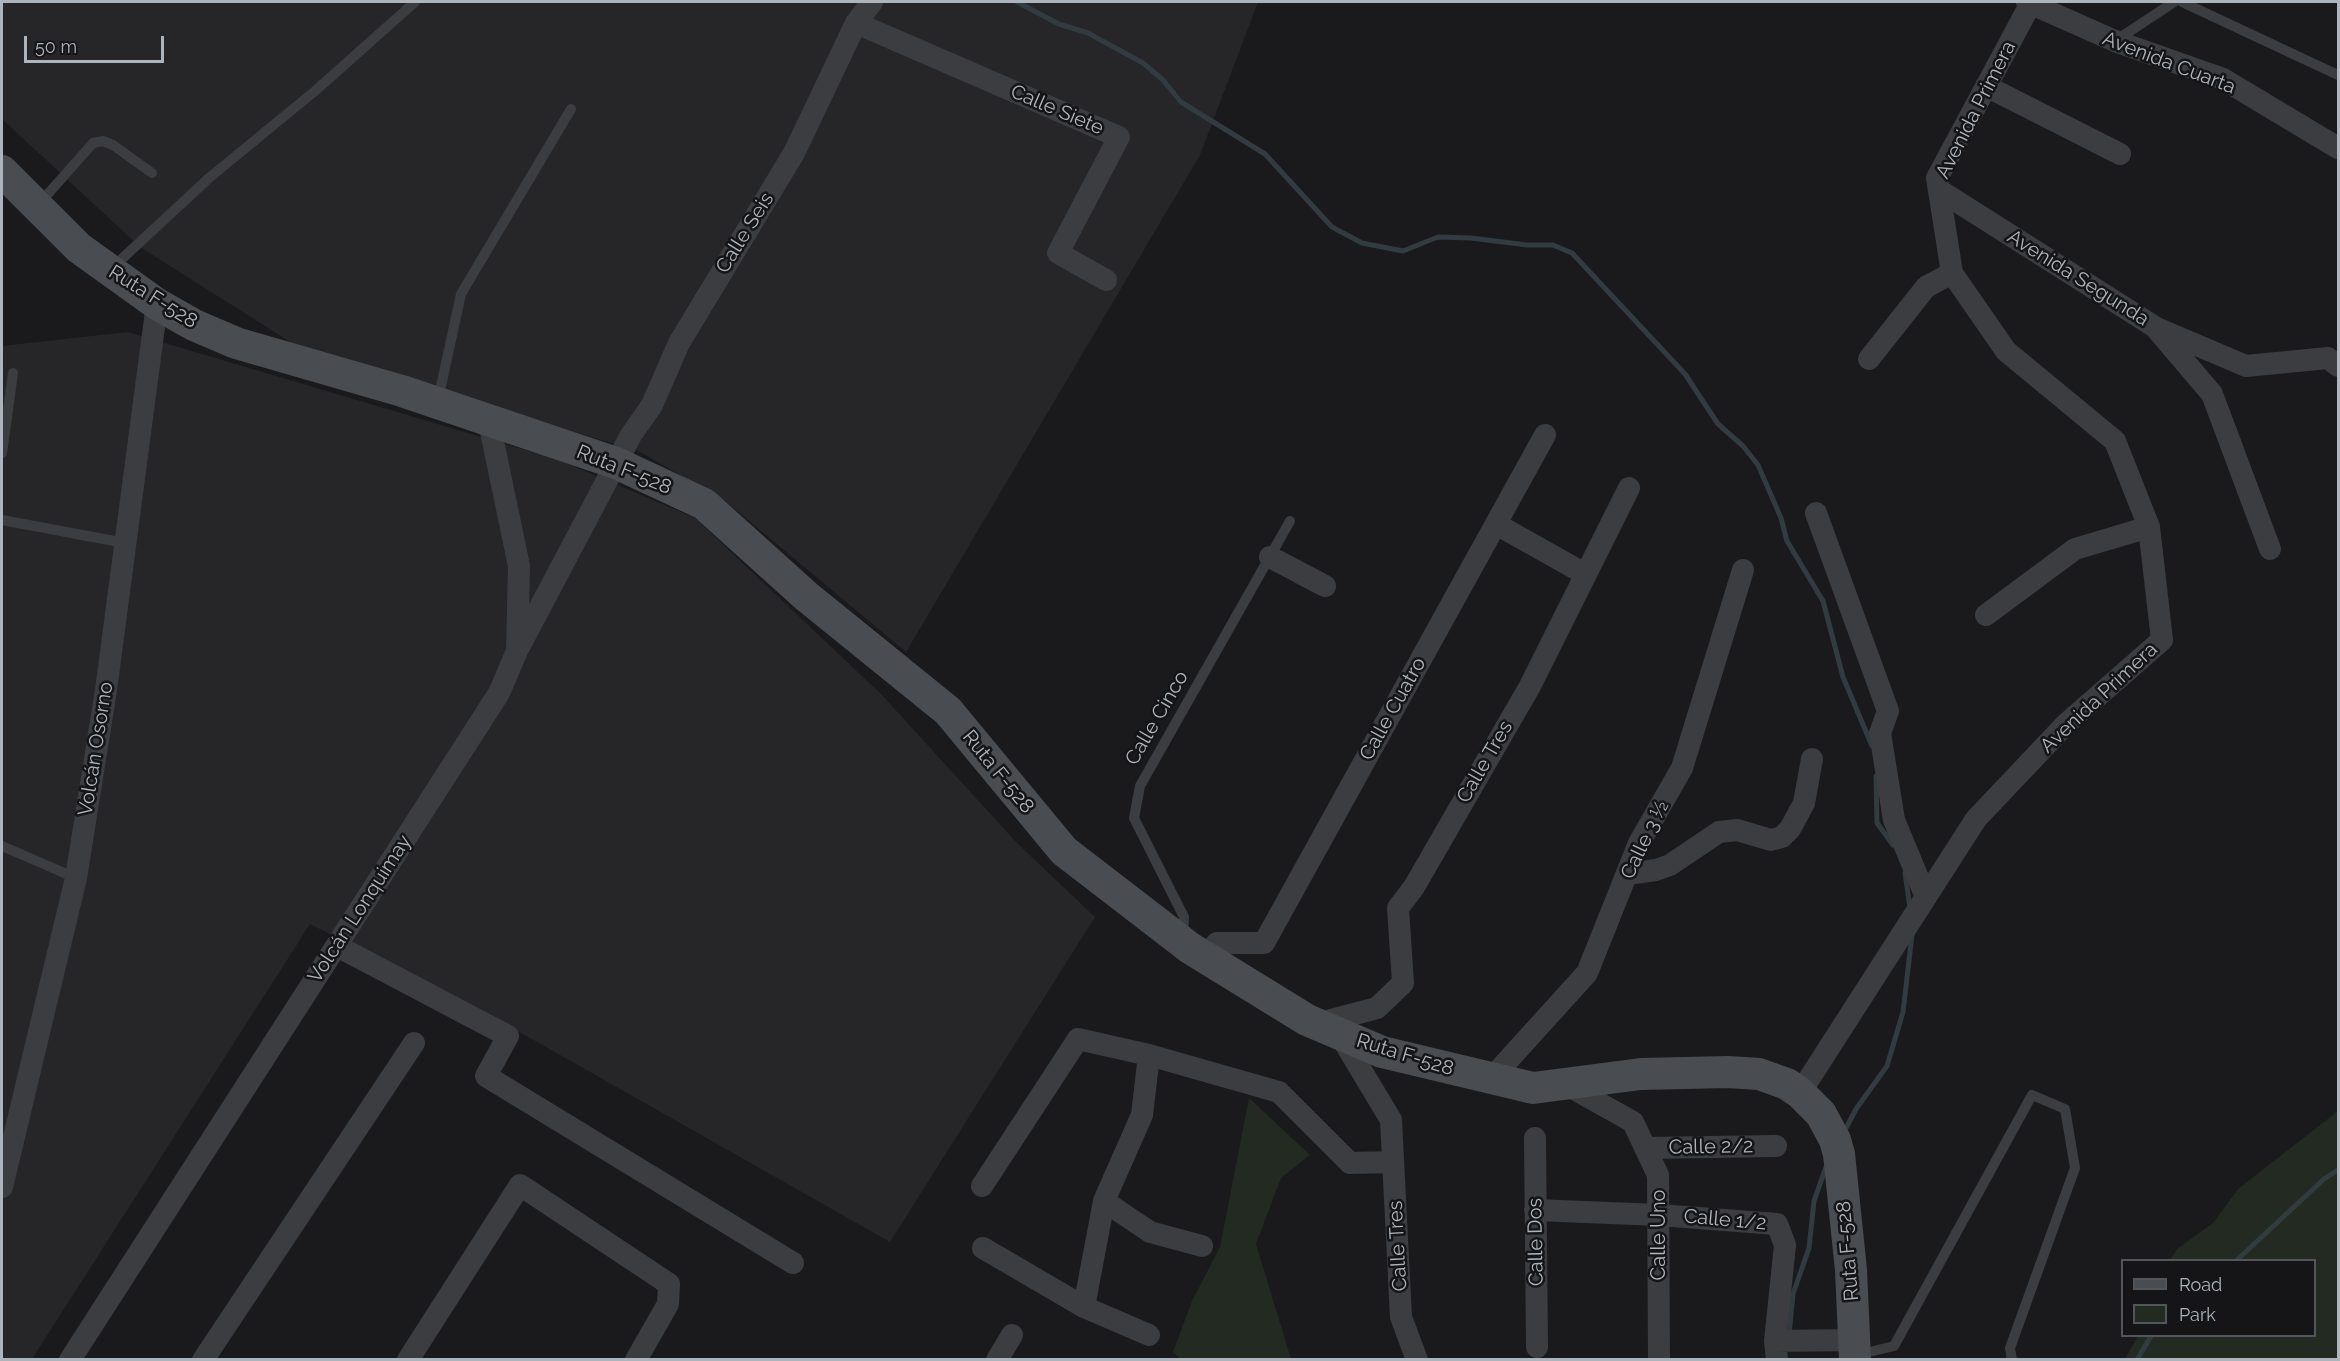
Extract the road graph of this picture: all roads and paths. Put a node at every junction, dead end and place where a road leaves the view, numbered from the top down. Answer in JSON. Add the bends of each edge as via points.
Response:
{"nodes":[{"id":1,"x":415,"y":2,"type":"edge"},
{"id":2,"x":872,"y":2,"type":"edge"},
{"id":3,"x":2029,"y":2,"type":"edge"},
{"id":4,"x":2174,"y":2,"type":"edge"},
{"id":5,"x":2182,"y":2,"type":"edge"},
{"id":6,"x":856,"y":23,"type":"junction"},
{"id":7,"x":2115,"y":41,"type":"junction"},
{"id":8,"x":2338,"y":75,"type":"edge"},
{"id":9,"x":1986,"y":86,"type":"junction"},
{"id":10,"x":570,"y":109,"type":"dead end"},
{"id":11,"x":2338,"y":148,"type":"edge"},
{"id":12,"x":2120,"y":154,"type":"dead end"},
{"id":13,"x":2,"y":171,"type":"edge"},
{"id":14,"x":152,"y":172,"type":"dead end"},
{"id":15,"x":1939,"y":190,"type":"junction"},
{"id":16,"x":36,"y":208,"type":"junction"},
{"id":17,"x":110,"y":270,"type":"junction"},
{"id":18,"x":1952,"y":273,"type":"junction"},
{"id":19,"x":1106,"y":280,"type":"dead end"},
{"id":20,"x":157,"y":304,"type":"junction"},
{"id":21,"x":2155,"y":327,"type":"junction"},
{"id":22,"x":1869,"y":359,"type":"dead end"},
{"id":23,"x":2338,"y":366,"type":"edge"},
{"id":24,"x":12,"y":373,"type":"dead end"},
{"id":25,"x":437,"y":403,"type":"junction"},
{"id":26,"x":489,"y":422,"type":"junction"},
{"id":27,"x":1545,"y":435,"type":"dead end"},
{"id":28,"x":2,"y":453,"type":"edge"},
{"id":29,"x":616,"y":464,"type":"junction"},
{"id":30,"x":1629,"y":488,"type":"dead end"},
{"id":31,"x":1816,"y":513,"type":"dead end"},
{"id":32,"x":2,"y":520,"type":"edge"},
{"id":33,"x":1290,"y":522,"type":"dead end"},
{"id":34,"x":1496,"y":524,"type":"junction"},
{"id":35,"x":2149,"y":527,"type":"junction"},
{"id":36,"x":125,"y":543,"type":"junction"},
{"id":37,"x":2270,"y":549,"type":"dead end"},
{"id":38,"x":1270,"y":557,"type":"junction"},
{"id":39,"x":1743,"y":570,"type":"dead end"},
{"id":40,"x":1300,"y":573,"type":"dead end"},
{"id":41,"x":1585,"y":574,"type":"junction"},
{"id":42,"x":1986,"y":615,"type":"dead end"},
{"id":43,"x":517,"y":651,"type":"junction"},
{"id":44,"x":1812,"y":759,"type":"dead end"},
{"id":45,"x":2,"y":846,"type":"edge"},
{"id":46,"x":1627,"y":874,"type":"junction"},
{"id":47,"x":76,"y":878,"type":"junction"},
{"id":48,"x":1926,"y":897,"type":"junction"},
{"id":49,"x":336,"y":946,"type":"junction"},
{"id":50,"x":1201,"y":948,"type":"junction"},
{"id":51,"x":1335,"y":1025,"type":"junction"},
{"id":52,"x":414,"y":1043,"type":"dead end"},
{"id":53,"x":1149,"y":1055,"type":"junction"},
{"id":54,"x":1491,"y":1079,"type":"junction"},
{"id":55,"x":1565,"y":1084,"type":"junction"},
{"id":56,"x":1800,"y":1093,"type":"junction"},
{"id":57,"x":1535,"y":1137,"type":"dead end"},
{"id":58,"x":1776,"y":1146,"type":"dead end"},
{"id":59,"x":1646,"y":1148,"type":"junction"},
{"id":60,"x":1393,"y":1162,"type":"junction"},
{"id":61,"x":2,"y":1184,"type":"edge"},
{"id":62,"x":982,"y":1186,"type":"dead end"},
{"id":63,"x":1104,"y":1201,"type":"junction"},
{"id":64,"x":1535,"y":1210,"type":"junction"},
{"id":65,"x":1659,"y":1215,"type":"junction"},
{"id":66,"x":1202,"y":1246,"type":"dead end"},
{"id":67,"x":983,"y":1248,"type":"dead end"},
{"id":68,"x":793,"y":1263,"type":"dead end"},
{"id":69,"x":1084,"y":1307,"type":"junction"},
{"id":70,"x":1012,"y":1335,"type":"dead end"},
{"id":71,"x":1149,"y":1335,"type":"dead end"},
{"id":72,"x":1537,"y":1347,"type":"dead end"},
{"id":73,"x":1776,"y":1350,"type":"edge"},
{"id":74,"x":1855,"y":1352,"type":"edge"},
{"id":75,"x":70,"y":1359,"type":"edge"},
{"id":76,"x":203,"y":1359,"type":"edge"},
{"id":77,"x":408,"y":1359,"type":"edge"},
{"id":78,"x":636,"y":1359,"type":"edge"},
{"id":79,"x":996,"y":1359,"type":"edge"},
{"id":80,"x":1417,"y":1359,"type":"edge"},
{"id":81,"x":1659,"y":1359,"type":"edge"},
{"id":82,"x":2012,"y":1359,"type":"edge"}],
"edges":[{"from":1,"to":17,"type":"lane","via":[[209,178]]},
{"from":2,"to":6,"type":"street","name":"Calle Seis"},
{"from":3,"to":7,"type":"street","name":"Avenida Cuarta"},
{"from":3,"to":9,"type":"street","name":"Avenida Primera"},
{"from":4,"to":7,"type":"lane"},
{"from":5,"to":8,"type":"lane"},
{"from":6,"to":19,"type":"street","name":"Calle Siete","via":[[1119,138],[1058,253]]},
{"from":6,"to":29,"type":"street","name":"Calle Seis","via":[[794,153],[679,343],[652,405]]},
{"from":7,"to":11,"type":"street","name":"Avenida Cuarta","via":[[2223,80]]},
{"from":9,"to":12,"type":"street"},
{"from":9,"to":15,"type":"street","name":"Avenida Primera","via":[[1937,178]]},
{"from":10,"to":25,"type":"lane","via":[[461,294]]},
{"from":13,"to":16,"type":"main road","name":"Ruta F-528"},
{"from":14,"to":16,"type":"lane","via":[[113,145],[104,141],[93,143]]},
{"from":15,"to":18,"type":"street","name":"Avenida Primera"},
{"from":15,"to":21,"type":"street","name":"Avenida Segunda"},
{"from":16,"to":17,"type":"main road","name":"Ruta F-528","via":[[79,248]]},
{"from":17,"to":20,"type":"main road","name":"Ruta F-528"},
{"from":18,"to":22,"type":"street","via":[[1926,287]]},
{"from":18,"to":35,"type":"street","name":"Avenida Primera","via":[[2006,351],[2115,441]]},
{"from":20,"to":25,"type":"main road","name":"Ruta F-528","via":[[236,343]]},
{"from":20,"to":36,"type":"street","name":"Volcán Osorno"},
{"from":21,"to":23,"type":"street","via":[[2246,366],[2328,358]]},
{"from":21,"to":37,"type":"street","name":"Avenida Segunda","via":[[2212,394]]},
{"from":24,"to":28,"type":"lane"},
{"from":25,"to":26,"type":"main road","name":"Ruta F-528"},
{"from":26,"to":29,"type":"main road","name":"Ruta F-528"},
{"from":26,"to":43,"type":"street","name":"Volcán Lonquimay","via":[[519,566]]},
{"from":27,"to":34,"type":"street","name":"Calle Cuatro"},
{"from":29,"to":43,"type":"street","name":"Calle Seis"},
{"from":29,"to":50,"type":"main road","name":"Ruta F-528","via":[[704,504],[806,596],[948,711],[1064,851]]},
{"from":30,"to":41,"type":"street","name":"Calle Tres"},
{"from":31,"to":48,"type":"street","via":[[1888,711],[1880,733],[1894,820]]},
{"from":32,"to":36,"type":"lane"},
{"from":33,"to":38,"type":"lane","name":"Calle Cinco"},
{"from":34,"to":41,"type":"street"},
{"from":34,"to":50,"type":"street","name":"Calle Cuatro","via":[[1263,943]]},
{"from":35,"to":42,"type":"street","via":[[2075,549]]},
{"from":35,"to":48,"type":"street","name":"Avenida Primera","via":[[2162,640],[2066,724],[1976,819]]},
{"from":36,"to":47,"type":"street","name":"Volcán Osorno"},
{"from":38,"to":40,"type":"street","via":[[1325,586]]},
{"from":38,"to":50,"type":"lane","name":"Calle Cinco","via":[[1140,786],[1134,818]]},
{"from":39,"to":46,"type":"street","name":"Calle 3 ½","via":[[1682,768],[1639,843]]},
{"from":41,"to":51,"type":"street","name":"Calle Tres","via":[[1530,686],[1398,908],[1403,983],[1377,1008]]},
{"from":43,"to":49,"type":"street","name":"Volcán Lonquimay","via":[[499,693]]},
{"from":44,"to":46,"type":"street","via":[[1804,803],[1782,837],[1771,840],[1737,830],[1719,832],[1670,866]]},
{"from":45,"to":47,"type":"lane"},
{"from":46,"to":54,"type":"street","name":"Calle 3 ½","via":[[1587,973]]},
{"from":47,"to":61,"type":"street","name":"Volcán Osorno"},
{"from":48,"to":56,"type":"street","name":"Avenida Primera"},
{"from":49,"to":68,"type":"street","via":[[508,1036],[486,1076]]},
{"from":49,"to":75,"type":"street","name":"Volcán Lonquimay"},
{"from":50,"to":51,"type":"main road","name":"Ruta F-528"},
{"from":51,"to":54,"type":"main road","name":"Ruta F-528","via":[[1382,1052]]},
{"from":51,"to":60,"type":"street","name":"Calle Tres","via":[[1391,1120]]},
{"from":52,"to":76,"type":"street"},
{"from":53,"to":60,"type":"street","via":[[1279,1092],[1350,1163]]},
{"from":53,"to":62,"type":"street","via":[[1078,1039]]},
{"from":53,"to":63,"type":"street","via":[[1142,1115]]},
{"from":54,"to":55,"type":"main road","name":"Ruta F-528","via":[[1533,1088]]},
{"from":55,"to":56,"type":"main road","name":"Ruta F-528","via":[[1641,1074],[1744,1072],[1773,1078]]},
{"from":55,"to":59,"type":"street","name":"Calle Uno","via":[[1633,1122]]},
{"from":56,"to":74,"type":"main road","name":"Ruta F-528","via":[[1828,1126],[1839,1154]]},
{"from":57,"to":64,"type":"street","name":"Calle Dos"},
{"from":58,"to":59,"type":"street","name":"Calle 2/2"},
{"from":59,"to":65,"type":"street","name":"Calle Uno","via":[[1658,1175]]},
{"from":60,"to":80,"type":"street","name":"Calle Tres","via":[[1401,1317]]},
{"from":63,"to":66,"type":"street","via":[[1150,1232]]},
{"from":63,"to":69,"type":"street"},
{"from":64,"to":65,"type":"street","name":"Calle 1/2"},
{"from":64,"to":72,"type":"street","name":"Calle Dos"},
{"from":65,"to":73,"type":"street","name":"Calle 1/2","via":[[1777,1224],[1785,1245]]},
{"from":65,"to":81,"type":"street","name":"Calle Uno"},
{"from":67,"to":69,"type":"street"},
{"from":69,"to":71,"type":"street"},
{"from":70,"to":79,"type":"street"},
{"from":73,"to":74,"type":"street"},
{"from":74,"to":82,"type":"lane","via":[[1894,1346],[2032,1095],[2065,1109],[2075,1168],[2010,1348]]},
{"from":77,"to":78,"type":"street","via":[[520,1185],[669,1284],[668,1304]]}]}
